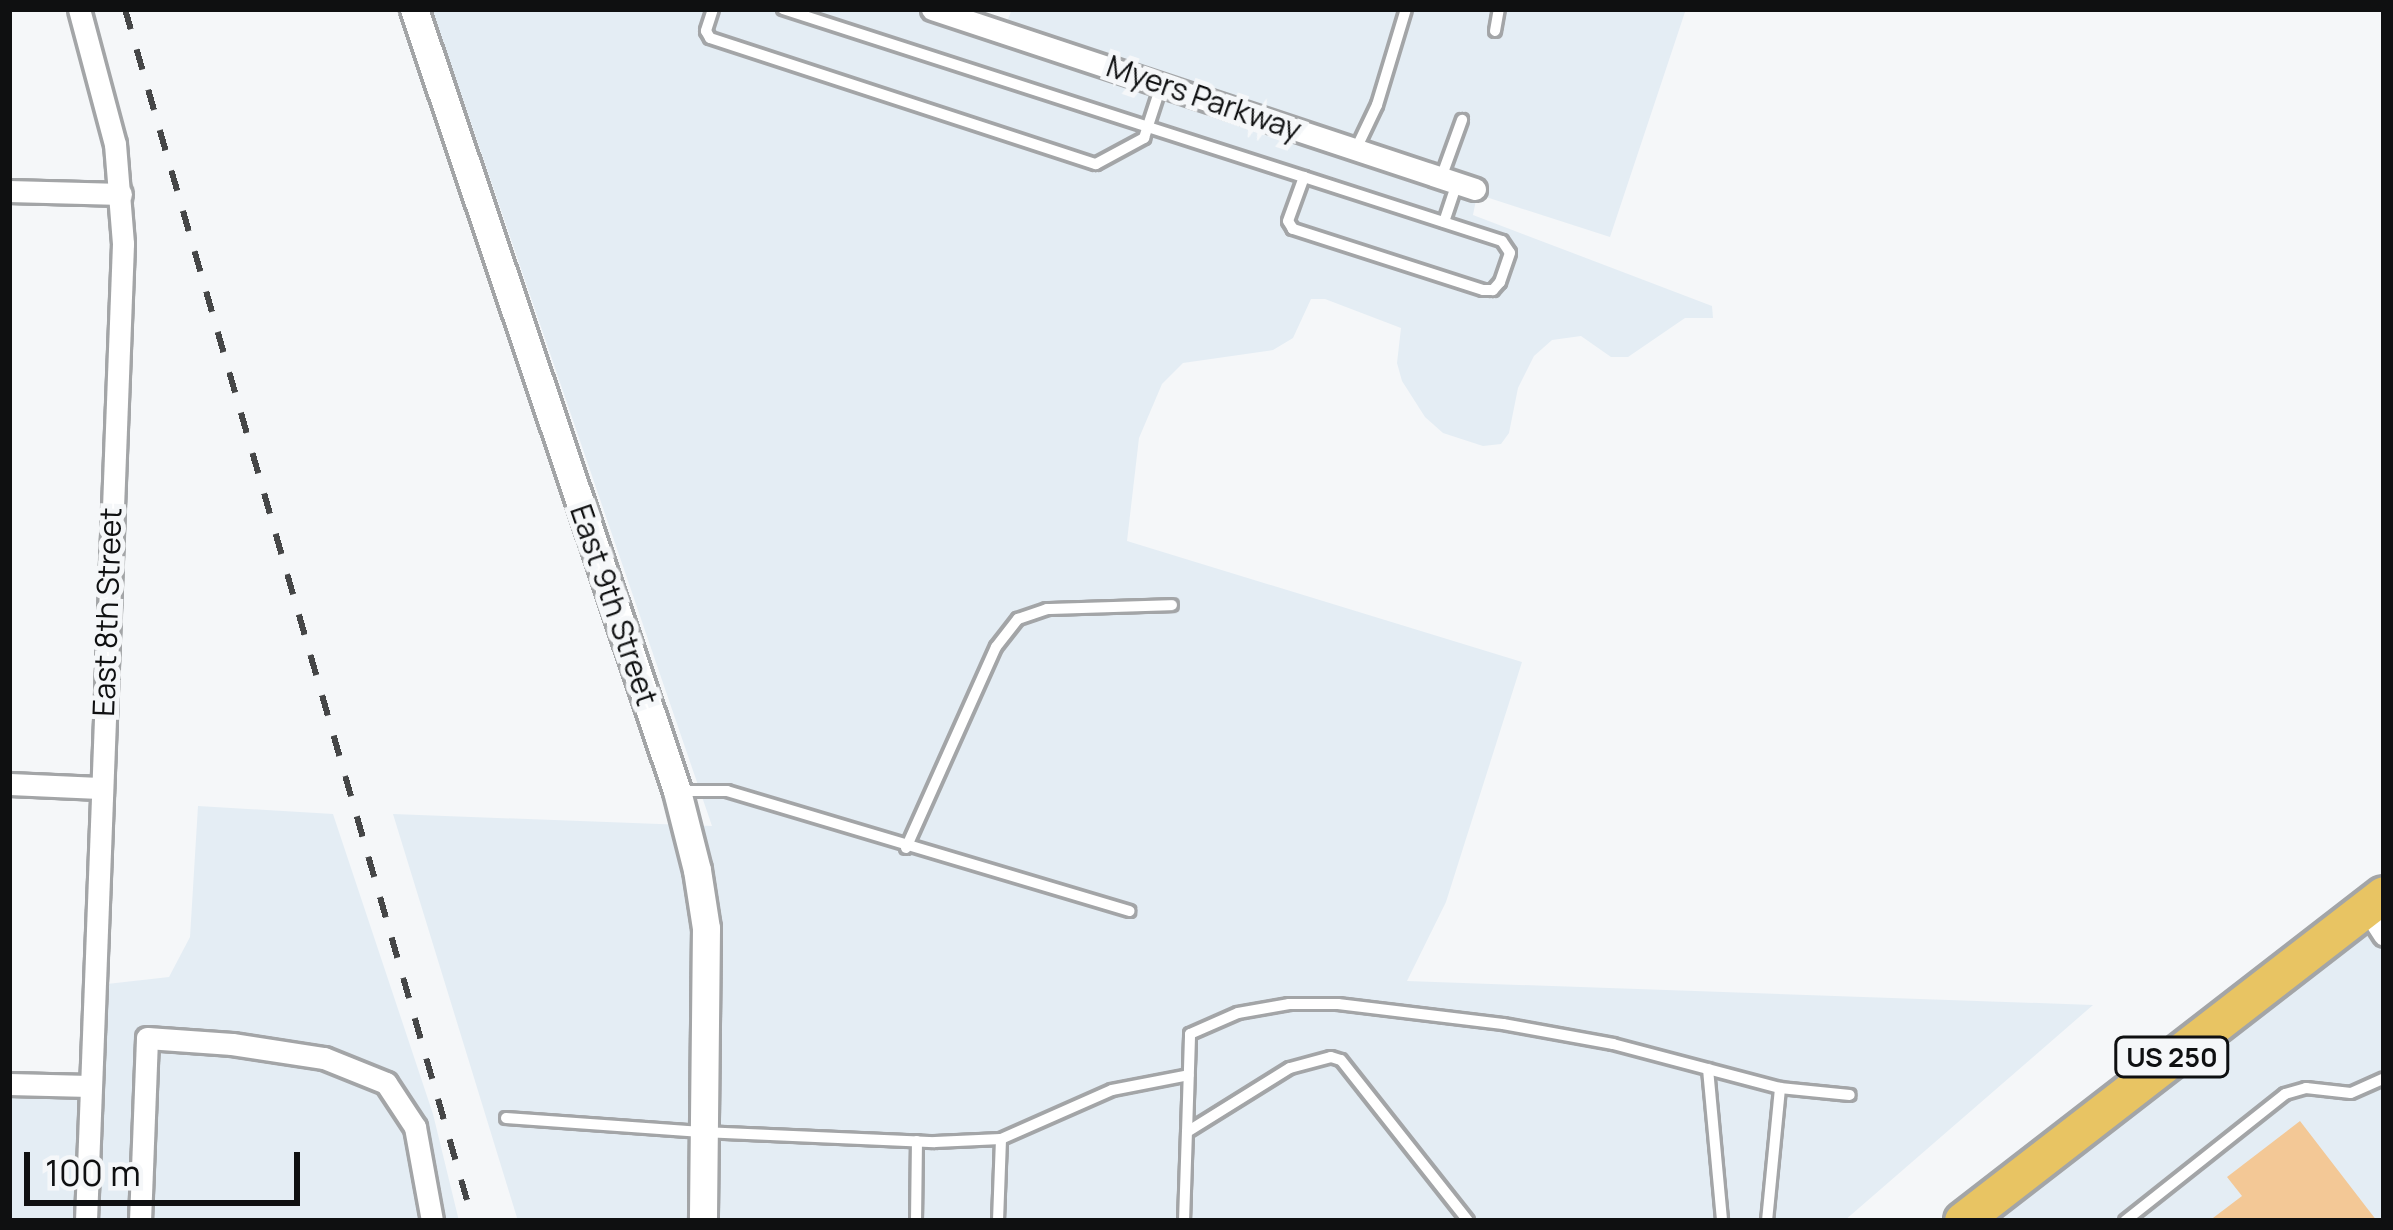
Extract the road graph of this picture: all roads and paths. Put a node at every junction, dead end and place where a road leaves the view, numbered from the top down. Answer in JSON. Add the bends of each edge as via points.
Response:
{"nodes":[{"id":1,"x":79,"y":9,"type":"edge"},
{"id":2,"x":414,"y":9,"type":"edge"},
{"id":3,"x":713,"y":9,"type":"edge"},
{"id":4,"x":783,"y":9,"type":"edge"},
{"id":5,"x":932,"y":9,"type":"edge"},
{"id":6,"x":1406,"y":9,"type":"edge"},
{"id":7,"x":1499,"y":9,"type":"edge"},
{"id":8,"x":1495,"y":31,"type":"dead end"},
{"id":9,"x":1162,"y":83,"type":"junction"},
{"id":10,"x":1462,"y":120,"type":"dead end"},
{"id":11,"x":1148,"y":127,"type":"junction"},
{"id":12,"x":1356,"y":149,"type":"junction"},
{"id":13,"x":1304,"y":177,"type":"junction"},
{"id":14,"x":1458,"y":184,"type":"junction"},
{"id":15,"x":9,"y":191,"type":"edge"},
{"id":16,"x":121,"y":194,"type":"junction"},
{"id":17,"x":1444,"y":222,"type":"junction"},
{"id":18,"x":1172,"y":605,"type":"dead end"},
{"id":19,"x":9,"y":784,"type":"edge"},
{"id":20,"x":100,"y":788,"type":"junction"},
{"id":21,"x":677,"y":790,"type":"junction"},
{"id":22,"x":906,"y":848,"type":"junction"},
{"id":23,"x":1130,"y":911,"type":"dead end"},
{"id":24,"x":2378,"y":912,"type":"edge"},
{"id":25,"x":1708,"y":1069,"type":"junction"},
{"id":26,"x":1189,"y":1075,"type":"junction"},
{"id":27,"x":2384,"y":1078,"type":"edge"},
{"id":28,"x":9,"y":1084,"type":"edge"},
{"id":29,"x":89,"y":1086,"type":"junction"},
{"id":30,"x":1780,"y":1088,"type":"junction"},
{"id":31,"x":1850,"y":1095,"type":"dead end"},
{"id":32,"x":506,"y":1118,"type":"dead end"},
{"id":33,"x":702,"y":1132,"type":"junction"},
{"id":34,"x":1187,"y":1132,"type":"junction"},
{"id":35,"x":1001,"y":1138,"type":"junction"},
{"id":36,"x":916,"y":1141,"type":"junction"},
{"id":37,"x":86,"y":1221,"type":"edge"},
{"id":38,"x":140,"y":1221,"type":"edge"},
{"id":39,"x":432,"y":1221,"type":"edge"},
{"id":40,"x":703,"y":1221,"type":"edge"},
{"id":41,"x":916,"y":1221,"type":"edge"},
{"id":42,"x":998,"y":1221,"type":"edge"},
{"id":43,"x":1184,"y":1221,"type":"edge"},
{"id":44,"x":1468,"y":1221,"type":"edge"},
{"id":45,"x":1722,"y":1221,"type":"edge"},
{"id":46,"x":1767,"y":1221,"type":"edge"},
{"id":47,"x":1963,"y":1221,"type":"edge"},
{"id":48,"x":2125,"y":1221,"type":"edge"}],
"edges":[{"from":1,"to":16,"type":"street","name":"East 8th Street"},
{"from":2,"to":21,"type":"street","name":"East 9th Street"},
{"from":3,"to":11,"type":"lane","via":[[710,38],[1096,164],[1140,143]]},
{"from":4,"to":11,"type":"lane"},
{"from":5,"to":9,"type":"street","name":"Myers Parkway"},
{"from":6,"to":12,"type":"lane"},
{"from":7,"to":8,"type":"lane"},
{"from":9,"to":11,"type":"lane"},
{"from":9,"to":12,"type":"street","name":"Myers Parkway"},
{"from":10,"to":14,"type":"lane"},
{"from":11,"to":13,"type":"lane"},
{"from":12,"to":14,"type":"street","name":"Myers Parkway"},
{"from":13,"to":17,"type":"lane"},
{"from":13,"to":17,"type":"lane","via":[[1288,221],[1293,229],[1493,290],[1508,246]]},
{"from":14,"to":17,"type":"lane"},
{"from":15,"to":16,"type":"street"},
{"from":16,"to":20,"type":"street","name":"East 8th Street"},
{"from":18,"to":22,"type":"lane","via":[[1047,609],[1018,620],[996,647]]},
{"from":19,"to":20,"type":"street"},
{"from":20,"to":29,"type":"street","name":"East 8th Street"},
{"from":21,"to":22,"type":"lane","via":[[727,791]]},
{"from":21,"to":33,"type":"street","name":"East 9th Street","via":[[706,928]]},
{"from":22,"to":23,"type":"lane"},
{"from":24,"to":47,"type":"highway","number":"US 250"},
{"from":25,"to":26,"type":"lane","via":[[1502,1024],[1317,1003],[1238,1013],[1190,1034]]},
{"from":25,"to":30,"type":"lane"},
{"from":25,"to":45,"type":"lane"},
{"from":26,"to":34,"type":"lane"},
{"from":26,"to":35,"type":"lane","via":[[1112,1090]]},
{"from":27,"to":48,"type":"lane","via":[[2351,1093],[2285,1094]]},
{"from":28,"to":29,"type":"street"},
{"from":29,"to":37,"type":"street","name":"East 8th Street"},
{"from":30,"to":31,"type":"lane"},
{"from":30,"to":46,"type":"lane"},
{"from":32,"to":33,"type":"lane"},
{"from":33,"to":36,"type":"lane"},
{"from":33,"to":40,"type":"street","name":"East 9th Street"},
{"from":34,"to":43,"type":"lane"},
{"from":34,"to":44,"type":"lane","via":[[1290,1068],[1341,1060]]},
{"from":35,"to":36,"type":"lane"},
{"from":35,"to":42,"type":"lane"},
{"from":36,"to":41,"type":"lane"},
{"from":38,"to":39,"type":"street","via":[[147,1038],[324,1058],[386,1083],[416,1127]]}]}
